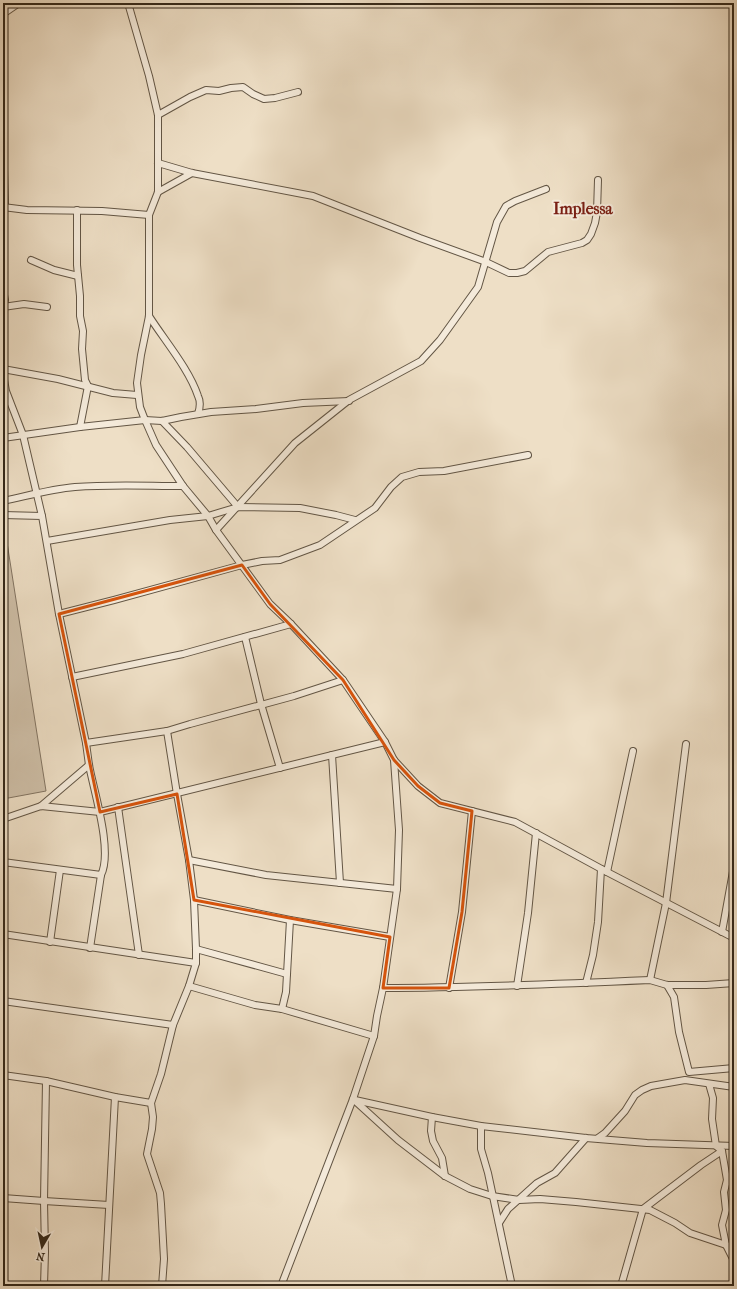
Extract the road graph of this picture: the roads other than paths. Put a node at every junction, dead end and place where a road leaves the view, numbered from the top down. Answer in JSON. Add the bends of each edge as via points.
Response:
{"nodes":[{"id":1,"x":19,"y":3,"type":"edge"},
{"id":2,"x":128,"y":3,"type":"edge"},
{"id":3,"x":3,"y":14,"type":"edge"},
{"id":4,"x":298,"y":92,"type":"dead end"},
{"id":5,"x":158,"y":115,"type":"junction"},
{"id":6,"x":3,"y":132,"type":"edge"},
{"id":7,"x":158,"y":164,"type":"junction"},
{"id":8,"x":192,"y":172,"type":"junction"},
{"id":9,"x":598,"y":180,"type":"dead end"},
{"id":10,"x":546,"y":188,"type":"dead end"},
{"id":11,"x":158,"y":192,"type":"junction"},
{"id":12,"x":4,"y":207,"type":"edge"},
{"id":13,"x":77,"y":210,"type":"junction"},
{"id":14,"x":149,"y":215,"type":"junction"},
{"id":15,"x":31,"y":260,"type":"dead end"},
{"id":16,"x":486,"y":262,"type":"junction"},
{"id":17,"x":78,"y":276,"type":"junction"},
{"id":18,"x":3,"y":290,"type":"edge"},
{"id":19,"x":3,"y":306,"type":"edge"},
{"id":20,"x":47,"y":307,"type":"dead end"},
{"id":21,"x":149,"y":316,"type":"junction"},
{"id":22,"x":3,"y":369,"type":"edge"},
{"id":23,"x":3,"y":374,"type":"edge"},
{"id":24,"x":88,"y":386,"type":"junction"},
{"id":25,"x":137,"y":395,"type":"junction"},
{"id":26,"x":349,"y":400,"type":"junction"},
{"id":27,"x":198,"y":414,"type":"junction"},
{"id":28,"x":145,"y":420,"type":"junction"},
{"id":29,"x":162,"y":421,"type":"junction"},
{"id":30,"x":80,"y":427,"type":"junction"},
{"id":31,"x":23,"y":435,"type":"junction"},
{"id":32,"x":3,"y":438,"type":"edge"},
{"id":33,"x":528,"y":455,"type":"dead end"},
{"id":34,"x":183,"y":486,"type":"junction"},
{"id":35,"x":38,"y":493,"type":"junction"},
{"id":36,"x":3,"y":502,"type":"edge"},
{"id":37,"x":238,"y":507,"type":"junction"},
{"id":38,"x":3,"y":515,"type":"edge"},
{"id":39,"x":42,"y":516,"type":"junction"},
{"id":40,"x":208,"y":516,"type":"junction"},
{"id":41,"x":355,"y":520,"type":"junction"},
{"id":42,"x":216,"y":530,"type":"junction"},
{"id":43,"x":47,"y":541,"type":"junction"},
{"id":44,"x":242,"y":565,"type":"junction"},
{"id":45,"x":60,"y":614,"type":"junction"},
{"id":46,"x":291,"y":624,"type":"junction"},
{"id":47,"x":246,"y":637,"type":"junction"},
{"id":48,"x":72,"y":677,"type":"junction"},
{"id":49,"x":343,"y":680,"type":"junction"},
{"id":50,"x":261,"y":704,"type":"junction"},
{"id":51,"x":167,"y":731,"type":"junction"},
{"id":52,"x":385,"y":742,"type":"junction"},
{"id":53,"x":86,"y":743,"type":"junction"},
{"id":54,"x":686,"y":744,"type":"dead end"},
{"id":55,"x":633,"y":751,"type":"dead end"},
{"id":56,"x":332,"y":755,"type":"junction"},
{"id":57,"x":394,"y":760,"type":"junction"},
{"id":58,"x":89,"y":765,"type":"junction"},
{"id":59,"x":280,"y":768,"type":"junction"},
{"id":60,"x":177,"y":794,"type":"junction"},
{"id":61,"x":41,"y":806,"type":"junction"},
{"id":62,"x":118,"y":807,"type":"junction"},
{"id":63,"x":472,"y":811,"type":"junction"},
{"id":64,"x":100,"y":812,"type":"junction"},
{"id":65,"x":3,"y":819,"type":"edge"},
{"id":66,"x":536,"y":833,"type":"junction"},
{"id":67,"x":189,"y":860,"type":"junction"},
{"id":68,"x":3,"y":862,"type":"edge"},
{"id":69,"x":734,"y":866,"type":"edge"},
{"id":70,"x":60,"y":870,"type":"junction"},
{"id":71,"x":604,"y":871,"type":"junction"},
{"id":72,"x":101,"y":875,"type":"junction"},
{"id":73,"x":340,"y":883,"type":"junction"},
{"id":74,"x":397,"y":889,"type":"junction"},
{"id":75,"x":194,"y":900,"type":"junction"},
{"id":76,"x":666,"y":903,"type":"junction"},
{"id":77,"x":290,"y":920,"type":"junction"},
{"id":78,"x":722,"y":932,"type":"junction"},
{"id":79,"x":3,"y":934,"type":"edge"},
{"id":80,"x":390,"y":937,"type":"junction"},
{"id":81,"x":734,"y":938,"type":"edge"},
{"id":82,"x":50,"y":942,"type":"junction"},
{"id":83,"x":90,"y":948,"type":"junction"},
{"id":84,"x":196,"y":950,"type":"junction"},
{"id":85,"x":139,"y":955,"type":"junction"},
{"id":86,"x":196,"y":963,"type":"junction"},
{"id":87,"x":288,"y":974,"type":"junction"},
{"id":88,"x":650,"y":980,"type":"junction"},
{"id":89,"x":586,"y":983,"type":"junction"},
{"id":90,"x":734,"y":983,"type":"edge"},
{"id":91,"x":667,"y":985,"type":"junction"},
{"id":92,"x":189,"y":986,"type":"junction"},
{"id":93,"x":517,"y":986,"type":"junction"},
{"id":94,"x":382,"y":988,"type":"junction"},
{"id":95,"x":449,"y":988,"type":"junction"},
{"id":96,"x":3,"y":1001,"type":"edge"},
{"id":97,"x":282,"y":1009,"type":"junction"},
{"id":98,"x":173,"y":1025,"type":"junction"},
{"id":99,"x":374,"y":1036,"type":"junction"},
{"id":100,"x":734,"y":1068,"type":"edge"},
{"id":101,"x":689,"y":1072,"type":"junction"},
{"id":102,"x":3,"y":1075,"type":"edge"},
{"id":103,"x":685,"y":1080,"type":"junction"},
{"id":104,"x":46,"y":1081,"type":"junction"},
{"id":105,"x":709,"y":1084,"type":"junction"},
{"id":106,"x":734,"y":1087,"type":"edge"},
{"id":107,"x":115,"y":1097,"type":"junction"},
{"id":108,"x":353,"y":1099,"type":"junction"},
{"id":109,"x":151,"y":1103,"type":"junction"},
{"id":110,"x":432,"y":1117,"type":"junction"},
{"id":111,"x":481,"y":1126,"type":"junction"},
{"id":112,"x":586,"y":1138,"type":"junction"},
{"id":113,"x":598,"y":1138,"type":"junction"},
{"id":114,"x":716,"y":1146,"type":"junction"},
{"id":115,"x":734,"y":1146,"type":"edge"},
{"id":116,"x":722,"y":1151,"type":"junction"},
{"id":117,"x":445,"y":1176,"type":"junction"},
{"id":118,"x":492,"y":1196,"type":"junction"},
{"id":119,"x":3,"y":1198,"type":"edge"},
{"id":120,"x":519,"y":1200,"type":"junction"},
{"id":121,"x":44,"y":1201,"type":"junction"},
{"id":122,"x":110,"y":1205,"type":"junction"},
{"id":123,"x":643,"y":1209,"type":"junction"},
{"id":124,"x":499,"y":1223,"type":"junction"},
{"id":125,"x":726,"y":1245,"type":"junction"},
{"id":126,"x":734,"y":1249,"type":"edge"},
{"id":127,"x":734,"y":1261,"type":"edge"},
{"id":128,"x":44,"y":1286,"type":"edge"},
{"id":129,"x":105,"y":1286,"type":"edge"},
{"id":130,"x":162,"y":1286,"type":"edge"},
{"id":131,"x":281,"y":1286,"type":"edge"},
{"id":132,"x":512,"y":1286,"type":"edge"},
{"id":133,"x":621,"y":1286,"type":"edge"}],
"edges":[{"from":1,"to":3,"type":"street"},
{"from":2,"to":5,"type":"street"},
{"from":4,"to":5,"type":"street","via":[[264,98],[243,87],[219,91],[206,90]]},
{"from":5,"to":7,"type":"street"},
{"from":6,"to":12,"type":"street"},
{"from":7,"to":8,"type":"street"},
{"from":7,"to":11,"type":"street"},
{"from":8,"to":11,"type":"street"},
{"from":8,"to":16,"type":"street","via":[[313,196]]},
{"from":9,"to":16,"type":"street","via":[[597,212],[588,240],[548,252],[525,271],[516,273],[509,274]]},
{"from":10,"to":16,"type":"street","via":[[506,206],[497,222]]},
{"from":11,"to":14,"type":"street"},
{"from":12,"to":13,"type":"street","via":[[27,210]]},
{"from":13,"to":14,"type":"street"},
{"from":13,"to":17,"type":"street"},
{"from":14,"to":21,"type":"street"},
{"from":15,"to":17,"type":"street","via":[[54,270]]},
{"from":16,"to":26,"type":"street","via":[[478,287],[440,340],[421,361]]},
{"from":17,"to":24,"type":"street","via":[[83,364]]},
{"from":18,"to":19,"type":"street"},
{"from":19,"to":20,"type":"street","via":[[24,304]]},
{"from":21,"to":25,"type":"street","via":[[141,355]]},
{"from":21,"to":27,"type":"street","via":[[187,373],[199,397]]},
{"from":22,"to":24,"type":"street"},
{"from":23,"to":31,"type":"street","via":[[6,391]]},
{"from":24,"to":25,"type":"street","via":[[113,393]]},
{"from":24,"to":30,"type":"street"},
{"from":25,"to":28,"type":"street"},
{"from":26,"to":27,"type":"street"},
{"from":26,"to":37,"type":"street","via":[[295,443]]},
{"from":27,"to":29,"type":"street"},
{"from":28,"to":29,"type":"street"},
{"from":28,"to":30,"type":"street"},
{"from":28,"to":34,"type":"street","via":[[156,445]]},
{"from":29,"to":37,"type":"street"},
{"from":30,"to":31,"type":"street"},
{"from":31,"to":32,"type":"street"},
{"from":31,"to":35,"type":"street"},
{"from":33,"to":41,"type":"street","via":[[444,471],[419,472],[402,477],[375,508]]},
{"from":34,"to":35,"type":"street","via":[[76,487]]},
{"from":34,"to":40,"type":"street"},
{"from":35,"to":36,"type":"street"},
{"from":35,"to":39,"type":"street"},
{"from":37,"to":40,"type":"street"},
{"from":37,"to":41,"type":"street","via":[[300,508]]},
{"from":37,"to":42,"type":"street"},
{"from":38,"to":39,"type":"street"},
{"from":39,"to":43,"type":"street"},
{"from":40,"to":42,"type":"street"},
{"from":40,"to":43,"type":"street"},
{"from":41,"to":44,"type":"street","via":[[320,545],[280,560]]},
{"from":42,"to":44,"type":"street"},
{"from":43,"to":45,"type":"street"},
{"from":44,"to":45,"type":"street"},
{"from":44,"to":46,"type":"street","via":[[270,604]]},
{"from":45,"to":48,"type":"street"},
{"from":46,"to":47,"type":"street"},
{"from":46,"to":49,"type":"street"},
{"from":47,"to":48,"type":"street","via":[[183,654]]},
{"from":47,"to":50,"type":"street"},
{"from":48,"to":53,"type":"street"},
{"from":49,"to":50,"type":"street"},
{"from":49,"to":52,"type":"street"},
{"from":50,"to":51,"type":"street"},
{"from":50,"to":59,"type":"street"},
{"from":51,"to":53,"type":"street"},
{"from":51,"to":60,"type":"street"},
{"from":52,"to":56,"type":"street"},
{"from":52,"to":57,"type":"street"},
{"from":53,"to":58,"type":"street"},
{"from":54,"to":76,"type":"street"},
{"from":55,"to":71,"type":"street"},
{"from":56,"to":59,"type":"street"},
{"from":56,"to":73,"type":"street"},
{"from":57,"to":63,"type":"street","via":[[418,786],[440,803]]},
{"from":57,"to":74,"type":"street","via":[[399,830]]},
{"from":58,"to":61,"type":"street"},
{"from":58,"to":64,"type":"street"},
{"from":59,"to":60,"type":"street"},
{"from":60,"to":62,"type":"street"},
{"from":60,"to":67,"type":"street"},
{"from":61,"to":64,"type":"street"},
{"from":61,"to":65,"type":"street"},
{"from":62,"to":64,"type":"street"},
{"from":62,"to":85,"type":"street"},
{"from":63,"to":66,"type":"street","via":[[515,822]]},
{"from":63,"to":95,"type":"street","via":[[462,912]]},
{"from":64,"to":72,"type":"street","via":[[105,859]]},
{"from":66,"to":71,"type":"street"},
{"from":66,"to":93,"type":"street"},
{"from":67,"to":73,"type":"street","via":[[266,875]]},
{"from":67,"to":75,"type":"street"},
{"from":68,"to":70,"type":"street"},
{"from":69,"to":78,"type":"street"},
{"from":70,"to":72,"type":"street"},
{"from":70,"to":82,"type":"street"},
{"from":71,"to":76,"type":"street"},
{"from":71,"to":89,"type":"street","via":[[593,955]]},
{"from":72,"to":83,"type":"street"},
{"from":73,"to":74,"type":"street"},
{"from":74,"to":80,"type":"street"},
{"from":75,"to":77,"type":"street"},
{"from":75,"to":84,"type":"street"},
{"from":76,"to":78,"type":"street"},
{"from":76,"to":88,"type":"street"},
{"from":77,"to":80,"type":"street"},
{"from":77,"to":87,"type":"street"},
{"from":78,"to":81,"type":"street"},
{"from":79,"to":82,"type":"street"},
{"from":80,"to":94,"type":"street"},
{"from":82,"to":83,"type":"street"},
{"from":83,"to":85,"type":"street"},
{"from":84,"to":86,"type":"street"},
{"from":84,"to":87,"type":"street"},
{"from":85,"to":86,"type":"street"},
{"from":86,"to":92,"type":"street"},
{"from":87,"to":97,"type":"street"},
{"from":88,"to":89,"type":"street"},
{"from":88,"to":91,"type":"street"},
{"from":89,"to":93,"type":"street"},
{"from":90,"to":91,"type":"street"},
{"from":91,"to":101,"type":"street","via":[[674,998]]},
{"from":92,"to":97,"type":"street","via":[[255,1005]]},
{"from":92,"to":98,"type":"street"},
{"from":93,"to":95,"type":"street"},
{"from":94,"to":95,"type":"street"},
{"from":94,"to":99,"type":"street"},
{"from":96,"to":98,"type":"street"},
{"from":97,"to":99,"type":"street"},
{"from":98,"to":109,"type":"street"},
{"from":99,"to":108,"type":"street"},
{"from":100,"to":101,"type":"street"},
{"from":101,"to":103,"type":"street"},
{"from":102,"to":104,"type":"street"},
{"from":103,"to":105,"type":"street"},
{"from":103,"to":113,"type":"street","via":[[642,1090],[635,1095],[625,1112]]},
{"from":104,"to":107,"type":"street"},
{"from":104,"to":121,"type":"street"},
{"from":105,"to":106,"type":"street"},
{"from":105,"to":114,"type":"street","via":[[713,1098],[712,1119]]},
{"from":107,"to":109,"type":"street"},
{"from":107,"to":122,"type":"street"},
{"from":108,"to":110,"type":"street"},
{"from":108,"to":117,"type":"street","via":[[398,1140]]},
{"from":108,"to":131,"type":"street"},
{"from":109,"to":130,"type":"street","via":[[153,1118],[147,1154],[160,1193],[164,1259]]},
{"from":110,"to":111,"type":"street"},
{"from":110,"to":117,"type":"street","via":[[433,1141],[442,1158]]},
{"from":111,"to":112,"type":"street"},
{"from":111,"to":118,"type":"street","via":[[481,1149]]},
{"from":112,"to":113,"type":"street"},
{"from":112,"to":120,"type":"street","via":[[555,1173],[538,1183]]},
{"from":113,"to":114,"type":"street"},
{"from":114,"to":115,"type":"street"},
{"from":114,"to":116,"type":"street"},
{"from":116,"to":123,"type":"street"},
{"from":116,"to":125,"type":"street","via":[[727,1180],[724,1192],[726,1210],[722,1225]]},
{"from":117,"to":118,"type":"street"},
{"from":118,"to":120,"type":"street"},
{"from":118,"to":124,"type":"street"},
{"from":119,"to":121,"type":"street"},
{"from":120,"to":123,"type":"street","via":[[540,1199]]},
{"from":120,"to":124,"type":"street","via":[[508,1209]]},
{"from":121,"to":122,"type":"street"},
{"from":121,"to":128,"type":"street"},
{"from":122,"to":129,"type":"street"},
{"from":123,"to":125,"type":"street","via":[[657,1213],[690,1233]]},
{"from":123,"to":133,"type":"street"},
{"from":124,"to":132,"type":"street"},
{"from":125,"to":126,"type":"street"},
{"from":125,"to":127,"type":"street"}]}
